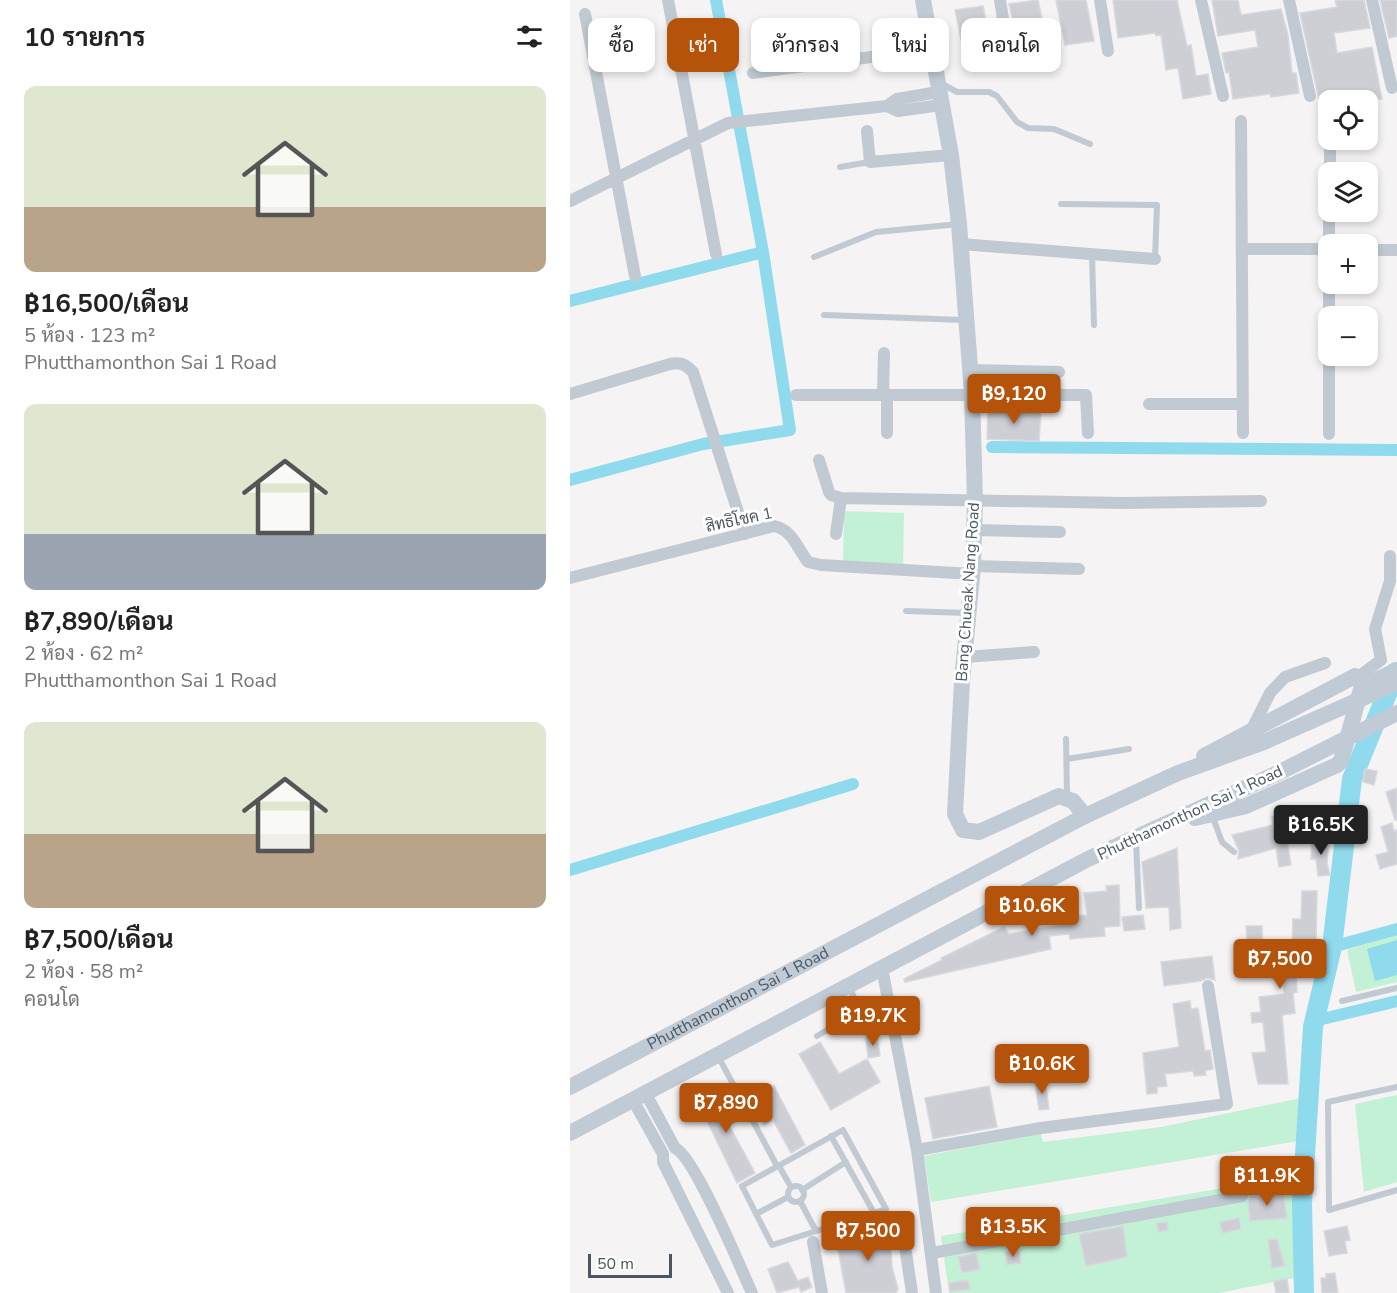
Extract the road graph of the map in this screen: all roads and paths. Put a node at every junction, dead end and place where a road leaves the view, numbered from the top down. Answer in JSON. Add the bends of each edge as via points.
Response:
{"nodes":[{"id":1,"x":668,"y":0,"type":"edge"},
{"id":2,"x":923,"y":0,"type":"edge"},
{"id":3,"x":1000,"y":0,"type":"edge"},
{"id":4,"x":1100,"y":0,"type":"edge"},
{"id":5,"x":1201,"y":0,"type":"edge"},
{"id":6,"x":1289,"y":0,"type":"edge"},
{"id":7,"x":1372,"y":0,"type":"edge"},
{"id":8,"x":585,"y":14,"type":"dead end"},
{"id":9,"x":926,"y":18,"type":"edge"},
{"id":10,"x":1003,"y":18,"type":"edge"},
{"id":11,"x":1108,"y":51,"type":"dead end"},
{"id":12,"x":872,"y":57,"type":"edge"},
{"id":13,"x":934,"y":72,"type":"edge"},
{"id":14,"x":753,"y":73,"type":"dead end"},
{"id":15,"x":1392,"y":88,"type":"dead end"},
{"id":16,"x":938,"y":92,"type":"junction"},
{"id":17,"x":1223,"y":96,"type":"dead end"},
{"id":18,"x":1310,"y":96,"type":"dead end"},
{"id":19,"x":1241,"y":121,"type":"dead end"},
{"id":20,"x":867,"y":131,"type":"dead end"},
{"id":21,"x":694,"y":140,"type":"junction"},
{"id":22,"x":1090,"y":144,"type":"dead end"},
{"id":23,"x":951,"y":154,"type":"junction"},
{"id":24,"x":870,"y":162,"type":"junction"},
{"id":25,"x":840,"y":167,"type":"dead end"},
{"id":26,"x":616,"y":178,"type":"junction"},
{"id":27,"x":570,"y":201,"type":"edge"},
{"id":28,"x":1061,"y":204,"type":"dead end"},
{"id":29,"x":959,"y":224,"type":"junction"},
{"id":30,"x":961,"y":244,"type":"junction"},
{"id":31,"x":1242,"y":249,"type":"junction"},
{"id":32,"x":1318,"y":249,"type":"edge"},
{"id":33,"x":1378,"y":250,"type":"edge"},
{"id":34,"x":1397,"y":250,"type":"edge"},
{"id":35,"x":716,"y":254,"type":"dead end"},
{"id":36,"x":814,"y":256,"type":"dead end"},
{"id":37,"x":1092,"y":256,"type":"junction"},
{"id":38,"x":1155,"y":259,"type":"joint"},
{"id":39,"x":635,"y":276,"type":"dead end"},
{"id":40,"x":1329,"y":294,"type":"edge"},
{"id":41,"x":824,"y":315,"type":"dead end"},
{"id":42,"x":966,"y":320,"type":"junction"},
{"id":43,"x":1094,"y":325,"type":"dead end"},
{"id":44,"x":884,"y":353,"type":"dead end"},
{"id":45,"x":970,"y":370,"type":"junction"},
{"id":46,"x":1059,"y":372,"type":"dead end"},
{"id":47,"x":972,"y":393,"type":"junction"},
{"id":48,"x":570,"y":394,"type":"edge"},
{"id":49,"x":885,"y":394,"type":"junction"},
{"id":50,"x":796,"y":395,"type":"dead end"},
{"id":51,"x":1149,"y":404,"type":"dead end"},
{"id":52,"x":1242,"y":404,"type":"junction"},
{"id":53,"x":887,"y":433,"type":"dead end"},
{"id":54,"x":1088,"y":433,"type":"dead end"},
{"id":55,"x":1243,"y":433,"type":"dead end"},
{"id":56,"x":1329,"y":434,"type":"dead end"},
{"id":57,"x":819,"y":460,"type":"dead end"},
{"id":58,"x":841,"y":498,"type":"junction"},
{"id":59,"x":975,"y":501,"type":"junction"},
{"id":60,"x":1261,"y":501,"type":"dead end"},
{"id":61,"x":974,"y":530,"type":"junction"},
{"id":62,"x":1060,"y":532,"type":"dead end"},
{"id":63,"x":745,"y":534,"type":"junction"},
{"id":64,"x":836,"y":534,"type":"dead end"},
{"id":65,"x":1390,"y":556,"type":"dead end"},
{"id":66,"x":1079,"y":568,"type":"dead end"},
{"id":67,"x":972,"y":570,"type":"junction"},
{"id":68,"x":570,"y":578,"type":"edge"},
{"id":69,"x":906,"y":611,"type":"dead end"},
{"id":70,"x":968,"y":613,"type":"junction"},
{"id":71,"x":1035,"y":652,"type":"dead end"},
{"id":72,"x":964,"y":657,"type":"junction"},
{"id":73,"x":1325,"y":663,"type":"dead end"},
{"id":74,"x":1397,"y":670,"type":"edge"},
{"id":75,"x":1358,"y":677,"type":"junction"},
{"id":76,"x":1397,"y":683,"type":"edge"},
{"id":77,"x":1393,"y":716,"type":"edge"},
{"id":78,"x":1302,"y":725,"type":"junction"},
{"id":79,"x":1252,"y":729,"type":"junction"},
{"id":80,"x":1066,"y":739,"type":"dead end"},
{"id":81,"x":1129,"y":749,"type":"dead end"},
{"id":82,"x":1067,"y":759,"type":"junction"},
{"id":83,"x":1178,"y":773,"type":"junction"},
{"id":84,"x":1067,"y":797,"type":"junction"},
{"id":85,"x":1212,"y":815,"type":"junction"},
{"id":86,"x":1085,"y":816,"type":"junction"},
{"id":87,"x":1166,"y":823,"type":"junction"},
{"id":88,"x":1136,"y":837,"type":"junction"},
{"id":89,"x":1234,"y":852,"type":"dead end"},
{"id":90,"x":1139,"y":908,"type":"dead end"},
{"id":91,"x":882,"y":968,"type":"junction"},
{"id":92,"x":848,"y":986,"type":"junction"},
{"id":93,"x":1208,"y":986,"type":"dead end"},
{"id":94,"x":1397,"y":988,"type":"edge"},
{"id":95,"x":1342,"y":1001,"type":"dead end"},
{"id":96,"x":818,"y":1036,"type":"dead end"},
{"id":97,"x":718,"y":1055,"type":"junction"},
{"id":98,"x":570,"y":1087,"type":"edge"},
{"id":99,"x":1397,"y":1087,"type":"edge"},
{"id":100,"x":640,"y":1097,"type":"junction"},
{"id":101,"x":570,"y":1133,"type":"edge"},
{"id":102,"x":831,"y":1136,"type":"junction"},
{"id":103,"x":917,"y":1150,"type":"junction"},
{"id":104,"x":846,"y":1162,"type":"junction"},
{"id":105,"x":778,"y":1166,"type":"junction"},
{"id":106,"x":698,"y":1179,"type":"junction"},
{"id":107,"x":791,"y":1187,"type":"junction"},
{"id":108,"x":679,"y":1190,"type":"junction"},
{"id":109,"x":802,"y":1190,"type":"junction"},
{"id":110,"x":1397,"y":1190,"type":"edge"},
{"id":111,"x":1242,"y":1196,"type":"dead end"},
{"id":112,"x":788,"y":1197,"type":"junction"},
{"id":113,"x":800,"y":1202,"type":"junction"},
{"id":114,"x":874,"y":1213,"type":"junction"},
{"id":115,"x":756,"y":1214,"type":"junction"},
{"id":116,"x":901,"y":1219,"type":"dead end"},
{"id":117,"x":814,"y":1237,"type":"junction"},
{"id":118,"x":932,"y":1252,"type":"junction"},
{"id":119,"x":728,"y":1293,"type":"edge"},
{"id":120,"x":752,"y":1293,"type":"edge"},
{"id":121,"x":822,"y":1293,"type":"edge"},
{"id":122,"x":912,"y":1293,"type":"edge"},
{"id":123,"x":936,"y":1293,"type":"edge"}],
"edges":[{"from":1,"to":21,"type":"street"},
{"from":2,"to":9,"type":"main road","name":"Bang Chueak Nang Road"},
{"from":3,"to":10,"type":"street"},
{"from":4,"to":11,"type":"street"},
{"from":5,"to":17,"type":"street"},
{"from":6,"to":18,"type":"street"},
{"from":7,"to":15,"type":"street"},
{"from":8,"to":26,"type":"street"},
{"from":12,"to":14,"type":"street"},
{"from":13,"to":16,"type":"main road","name":"Bang Chueak Nang Road"},
{"from":16,"to":21,"type":"street","via":[[897,99],[887,106],[728,123]]},
{"from":16,"to":22,"type":"lane","via":[[989,92],[998,96],[1017,122],[1028,128],[1054,129]]},
{"from":16,"to":23,"type":"main road","name":"Bang Chueak Nang Road"},
{"from":19,"to":31,"type":"street"},
{"from":20,"to":24,"type":"street"},
{"from":21,"to":26,"type":"street"},
{"from":21,"to":35,"type":"street"},
{"from":23,"to":24,"type":"street"},
{"from":23,"to":29,"type":"main road","name":"Bang Chueak Nang Road"},
{"from":24,"to":25,"type":"lane"},
{"from":26,"to":27,"type":"street"},
{"from":26,"to":39,"type":"street"},
{"from":28,"to":38,"type":"lane","via":[[1157,205]]},
{"from":29,"to":30,"type":"main road","name":"Bang Chueak Nang Road"},
{"from":29,"to":36,"type":"lane","via":[[876,232]]},
{"from":30,"to":37,"type":"street"},
{"from":30,"to":42,"type":"main road","name":"Bang Chueak Nang Road"},
{"from":31,"to":32,"type":"street"},
{"from":31,"to":52,"type":"street"},
{"from":33,"to":34,"type":"street"},
{"from":37,"to":38,"type":"street"},
{"from":37,"to":43,"type":"lane"},
{"from":40,"to":56,"type":"street"},
{"from":41,"to":42,"type":"lane"},
{"from":42,"to":45,"type":"main road","name":"Bang Chueak Nang Road"},
{"from":44,"to":49,"type":"street"},
{"from":45,"to":46,"type":"street"},
{"from":45,"to":47,"type":"main road","name":"Bang Chueak Nang Road"},
{"from":47,"to":49,"type":"street"},
{"from":47,"to":54,"type":"street","via":[[1086,395]]},
{"from":47,"to":59,"type":"main road","name":"Bang Chueak Nang Road"},
{"from":48,"to":63,"type":"street","via":[[670,364],[687,366],[693,372]]},
{"from":49,"to":50,"type":"street"},
{"from":49,"to":53,"type":"street"},
{"from":51,"to":52,"type":"street"},
{"from":52,"to":55,"type":"street"},
{"from":57,"to":58,"type":"street","via":[[828,492]]},
{"from":58,"to":59,"type":"street"},
{"from":58,"to":64,"type":"street"},
{"from":59,"to":60,"type":"street"},
{"from":59,"to":61,"type":"main road","name":"Bang Chueak Nang Road"},
{"from":61,"to":62,"type":"street"},
{"from":61,"to":67,"type":"main road","name":"Bang Chueak Nang Road"},
{"from":63,"to":67,"type":"street","name":"สิทธิโชค 1","via":[[774,526],[783,528],[808,562],[820,565]]},
{"from":63,"to":68,"type":"street","name":"สิทธิโชค 1"},
{"from":65,"to":75,"type":"street","via":[[1390,581],[1375,629],[1381,660]]},
{"from":66,"to":67,"type":"street"},
{"from":67,"to":70,"type":"main road","name":"Bang Chueak Nang Road"},
{"from":69,"to":70,"type":"lane"},
{"from":70,"to":72,"type":"main road","name":"Bang Chueak Nang Road"},
{"from":71,"to":72,"type":"street"},
{"from":72,"to":84,"type":"main road","name":"Bang Chueak Nang Road","via":[[958,825],[970,833],[979,832],[1050,799]]},
{"from":73,"to":79,"type":"street","via":[[1285,677],[1270,693]]},
{"from":74,"to":78,"type":"main road","bridge":true,"via":[[1346,696]]},
{"from":75,"to":79,"type":"main road"},
{"from":75,"to":85,"type":"main road","via":[[1363,684],[1337,765],[1246,806]]},
{"from":76,"to":78,"type":"main road","name":"Phutthamonthon Sai 1 Road","bridge":true},
{"from":77,"to":87,"type":"main road","name":"Phutthamonthon Sai 1 Road","bridge":true},
{"from":78,"to":83,"type":"main road","name":"Phutthamonthon Sai 1 Road","bridge":true},
{"from":79,"to":83,"type":"main road"},
{"from":80,"to":82,"type":"lane"},
{"from":81,"to":82,"type":"lane"},
{"from":82,"to":84,"type":"lane"},
{"from":83,"to":86,"type":"main road","name":"Phutthamonthon Sai 1 Road"},
{"from":84,"to":86,"type":"main road"},
{"from":85,"to":87,"type":"main road"},
{"from":85,"to":89,"type":"lane","via":[[1221,842]]},
{"from":86,"to":98,"type":"main road","name":"Phutthamonthon Sai 1 Road"},
{"from":87,"to":88,"type":"main road","name":"Phutthamonthon Sai 1 Road"},
{"from":88,"to":90,"type":"lane"},
{"from":88,"to":91,"type":"main road","name":"Phutthamonthon Sai 1 Road"},
{"from":91,"to":92,"type":"main road","name":"Phutthamonthon Sai 1 Road"},
{"from":91,"to":103,"type":"street"},
{"from":92,"to":96,"type":"lane","via":[[860,1011]]},
{"from":92,"to":97,"type":"main road","name":"Phutthamonthon Sai 1 Road"},
{"from":93,"to":103,"type":"street","via":[[1227,1104],[1041,1128]]},
{"from":94,"to":95,"type":"lane"},
{"from":97,"to":100,"type":"main road","name":"Phutthamonthon Sai 1 Road"},
{"from":97,"to":105,"type":"lane"},
{"from":99,"to":110,"type":"lane","via":[[1329,1102],[1329,1210]]},
{"from":100,"to":101,"type":"main road","name":"Phutthamonthon Sai 1 Road"},
{"from":100,"to":106,"type":"street","via":[[675,1148],[682,1151]]},
{"from":100,"to":108,"type":"street"},
{"from":102,"to":104,"type":"lane"},
{"from":102,"to":105,"type":"lane"},
{"from":102,"to":114,"type":"lane","via":[[843,1130],[886,1209]]},
{"from":103,"to":118,"type":"street"},
{"from":104,"to":109,"type":"lane"},
{"from":104,"to":114,"type":"lane"},
{"from":105,"to":107,"type":"lane"},
{"from":105,"to":115,"type":"lane","via":[[742,1186]]},
{"from":106,"to":108,"type":"street"},
{"from":106,"to":120,"type":"street"},
{"from":107,"to":109,"type":"lane"},
{"from":107,"to":112,"type":"lane"},
{"from":108,"to":119,"type":"street"},
{"from":109,"to":113,"type":"lane"},
{"from":111,"to":118,"type":"street"},
{"from":112,"to":113,"type":"lane"},
{"from":112,"to":115,"type":"lane"},
{"from":113,"to":117,"type":"lane"},
{"from":114,"to":117,"type":"lane"},
{"from":115,"to":117,"type":"lane","via":[[772,1245]]},
{"from":116,"to":122,"type":"street"},
{"from":117,"to":121,"type":"street"},
{"from":118,"to":123,"type":"street"}]}
